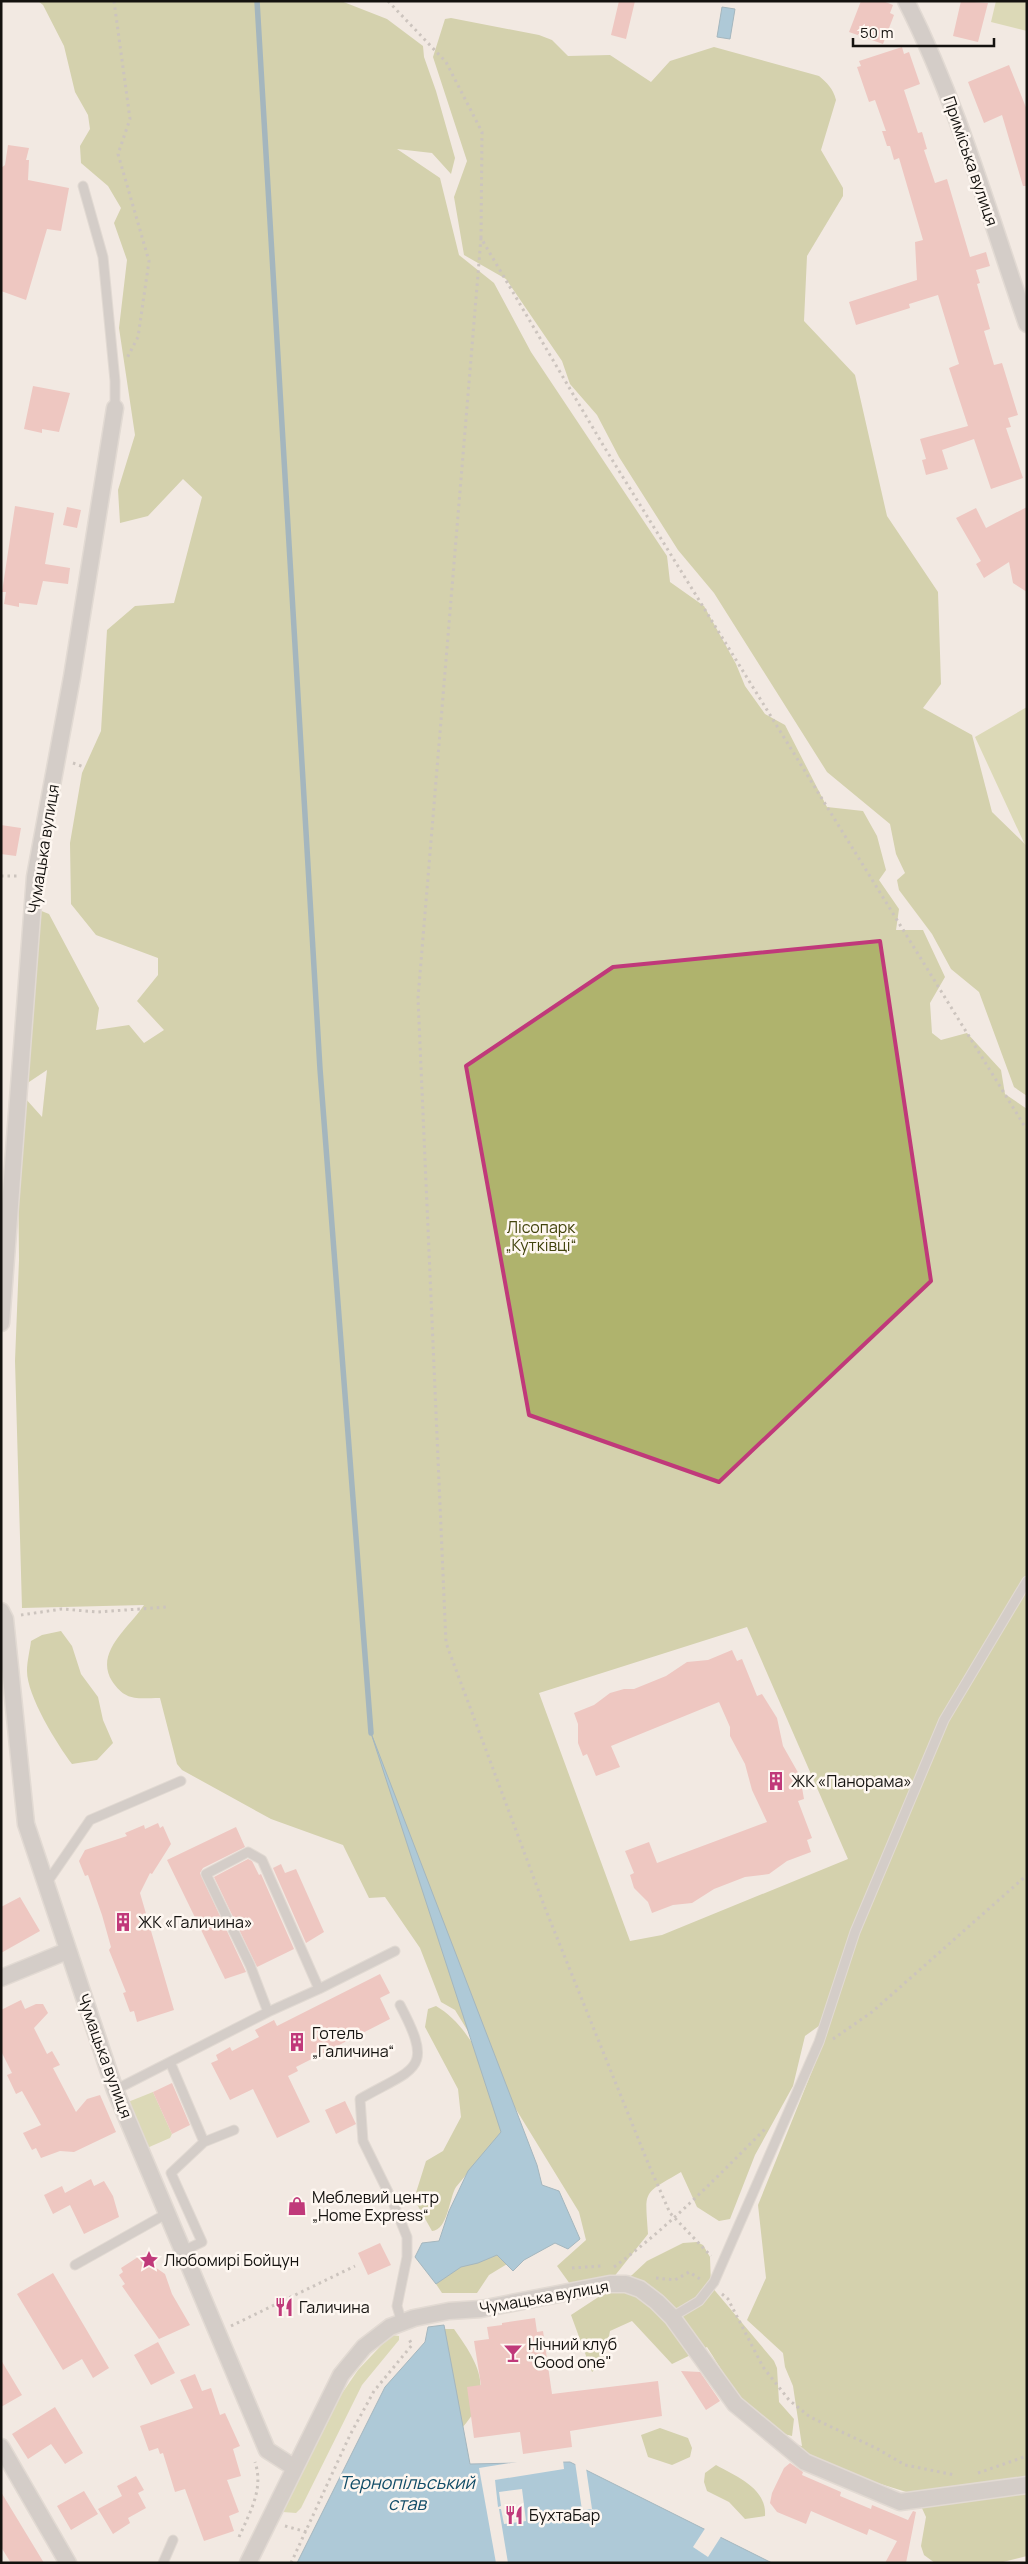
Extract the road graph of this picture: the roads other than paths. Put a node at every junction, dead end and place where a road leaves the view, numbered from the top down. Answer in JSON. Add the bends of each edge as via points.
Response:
{"nodes":[{"id":1,"x":906,"y":1,"type":"edge"},
{"id":2,"x":83,"y":186,"type":"dead end"},
{"id":3,"x":1027,"y":324,"type":"edge"},
{"id":4,"x":115,"y":408,"type":"joint"},
{"id":5,"x":3,"y":1247,"type":"edge"},
{"id":6,"x":1,"y":1323,"type":"edge"},
{"id":7,"x":1027,"y":1580,"type":"edge"},
{"id":8,"x":3,"y":1615,"type":"edge"},
{"id":9,"x":181,"y":1782,"type":"dead end"},
{"id":10,"x":46,"y":1884,"type":"junction"},
{"id":11,"x":68,"y":1951,"type":"junction"},
{"id":12,"x":395,"y":1951,"type":"dead end"},
{"id":13,"x":1,"y":1978,"type":"edge"},
{"id":14,"x":319,"y":1989,"type":"junction"},
{"id":15,"x":400,"y":2004,"type":"dead end"},
{"id":16,"x":268,"y":2012,"type":"junction"},
{"id":17,"x":170,"y":2062,"type":"junction"},
{"id":18,"x":115,"y":2090,"type":"junction"},
{"id":19,"x":234,"y":2130,"type":"dead end"},
{"id":20,"x":204,"y":2142,"type":"junction"},
{"id":21,"x":166,"y":2214,"type":"junction"},
{"id":22,"x":183,"y":2251,"type":"junction"},
{"id":23,"x":75,"y":2265,"type":"dead end"},
{"id":24,"x":672,"y":2317,"type":"junction"},
{"id":25,"x":408,"y":2320,"type":"junction"},
{"id":26,"x":1,"y":2447,"type":"edge"},
{"id":27,"x":295,"y":2468,"type":"junction"},
{"id":28,"x":1027,"y":2485,"type":"edge"},
{"id":29,"x":174,"y":2540,"type":"dead end"},
{"id":30,"x":68,"y":2563,"type":"edge"},
{"id":31,"x":162,"y":2563,"type":"edge"},
{"id":32,"x":248,"y":2563,"type":"edge"}],
"edges":[{"from":1,"to":3,"type":"street","name":"Приміська вулиця","via":[[934,59]]},
{"from":2,"to":4,"type":"lane","via":[[103,257]]},
{"from":4,"to":5,"type":"street","name":"Чумацька вулиця","via":[[72,677],[35,877]]},
{"from":5,"to":6,"type":"street","name":"Чумацька вулиця"},
{"from":7,"to":24,"type":"lane","via":[[944,1720],[855,1932],[818,2042],[712,2286],[699,2301]]},
{"from":8,"to":10,"type":"street","name":"Чумацька вулиця","via":[[26,1824]]},
{"from":9,"to":10,"type":"lane","via":[[90,1820]]},
{"from":10,"to":11,"type":"street","name":"Чумацька вулиця"},
{"from":11,"to":13,"type":"street"},
{"from":11,"to":18,"type":"street","name":"Чумацька вулиця"},
{"from":12,"to":14,"type":"lane"},
{"from":14,"to":16,"type":"lane"},
{"from":14,"to":16,"type":"lane","via":[[262,1860],[248,1852],[206,1874],[250,1965]]},
{"from":15,"to":25,"type":"lane","via":[[420,2048],[418,2062],[409,2071],[360,2099],[363,2141],[407,2237],[407,2257],[397,2306]]},
{"from":16,"to":17,"type":"lane"},
{"from":17,"to":18,"type":"lane"},
{"from":17,"to":20,"type":"lane"},
{"from":18,"to":21,"type":"street","name":"Чумацька вулиця"},
{"from":19,"to":20,"type":"lane"},
{"from":20,"to":22,"type":"lane","via":[[171,2173],[202,2242]]},
{"from":21,"to":22,"type":"street","name":"Чумацька вулиця"},
{"from":21,"to":23,"type":"lane"},
{"from":22,"to":27,"type":"street","name":"Чумацька вулиця","via":[[266,2450]]},
{"from":24,"to":25,"type":"street","name":"Чумацька вулиця","via":[[640,2289],[626,2284],[610,2284]]},
{"from":24,"to":28,"type":"street","name":"Чумацька вулиця","via":[[735,2404],[805,2462],[900,2502]]},
{"from":25,"to":27,"type":"street","name":"Чумацька вулиця","via":[[390,2327],[364,2347],[341,2375]]},
{"from":26,"to":30,"type":"street"},
{"from":27,"to":32,"type":"street","name":"Чумацька вулиця"},
{"from":29,"to":31,"type":"lane"}]}
